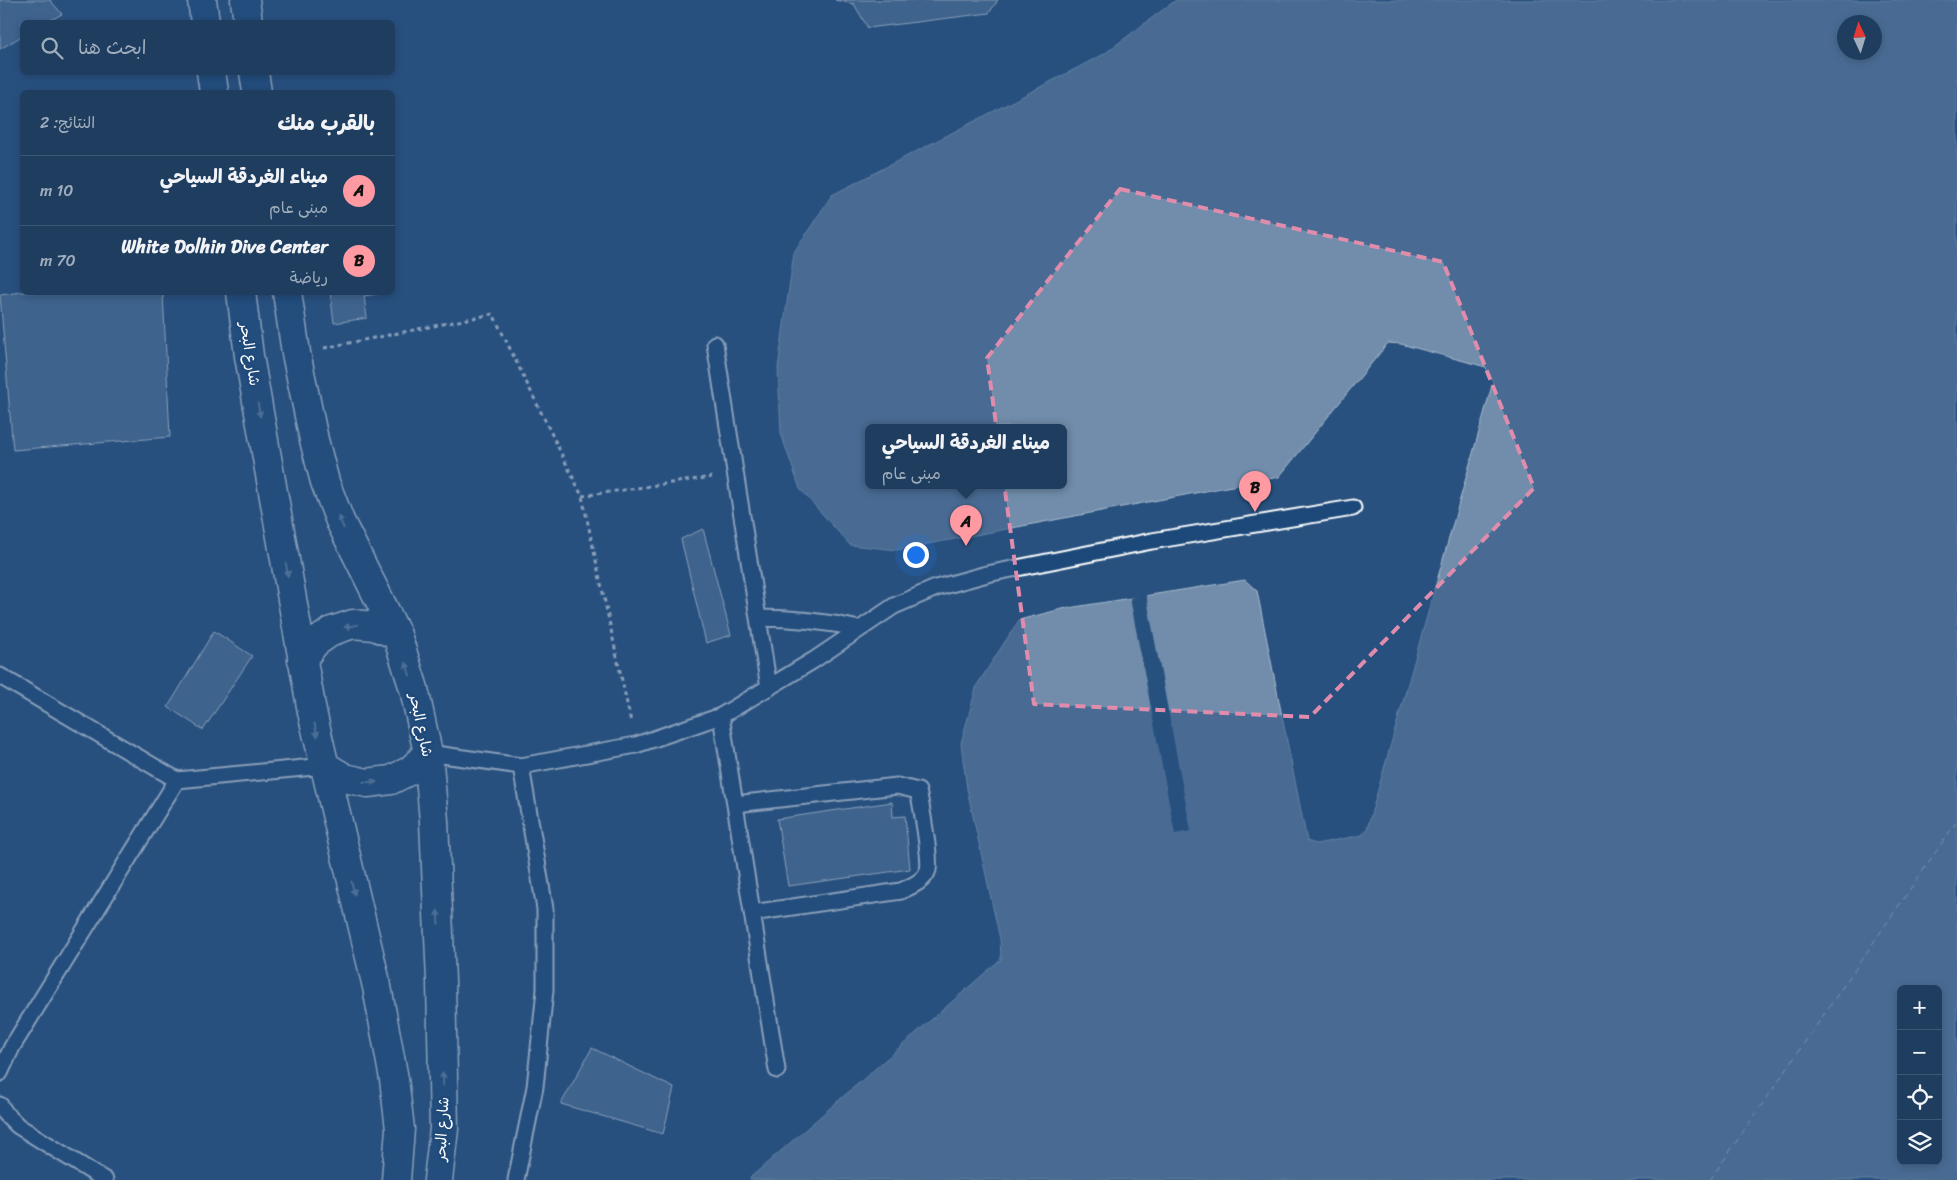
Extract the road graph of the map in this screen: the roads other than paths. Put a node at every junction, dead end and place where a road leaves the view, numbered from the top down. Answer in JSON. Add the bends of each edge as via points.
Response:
{"nodes":[{"id":1,"x":202,"y":0,"type":"edge"},
{"id":2,"x":245,"y":0,"type":"edge"},
{"id":3,"x":205,"y":20,"type":"edge"},
{"id":4,"x":248,"y":20,"type":"edge"},
{"id":5,"x":212,"y":75,"type":"edge"},
{"id":6,"x":254,"y":75,"type":"edge"},
{"id":7,"x":214,"y":90,"type":"edge"},
{"id":8,"x":257,"y":90,"type":"edge"},
{"id":9,"x":241,"y":295,"type":"edge"},
{"id":10,"x":287,"y":295,"type":"edge"},
{"id":11,"x":716,"y":344,"type":"dead end"},
{"id":12,"x":1352,"y":508,"type":"dead end"},
{"id":13,"x":758,"y":618,"type":"junction"},
{"id":14,"x":859,"y":629,"type":"junction"},
{"id":15,"x":397,"y":635,"type":"junction"},
{"id":16,"x":302,"y":660,"type":"junction"},
{"id":17,"x":0,"y":676,"type":"edge"},
{"id":18,"x":769,"y":688,"type":"junction"},
{"id":19,"x":721,"y":716,"type":"junction"},
{"id":20,"x":428,"y":753,"type":"junction"},
{"id":21,"x":324,"y":766,"type":"junction"},
{"id":22,"x":521,"y":766,"type":"junction"},
{"id":23,"x":177,"y":780,"type":"junction"},
{"id":24,"x":735,"y":804,"type":"junction"},
{"id":25,"x":752,"y":912,"type":"junction"},
{"id":26,"x":6,"y":1044,"type":"edge"},
{"id":27,"x":777,"y":1070,"type":"dead end"},
{"id":28,"x":0,"y":1073,"type":"edge"},
{"id":29,"x":0,"y":1105,"type":"edge"},
{"id":30,"x":105,"y":1180,"type":"edge"},
{"id":31,"x":396,"y":1180,"type":"edge"},
{"id":32,"x":438,"y":1180,"type":"edge"},
{"id":33,"x":516,"y":1180,"type":"edge"}],
"edges":[{"from":1,"to":3,"type":"main road"},
{"from":2,"to":4,"type":"main road"},
{"from":5,"to":7,"type":"main road"},
{"from":6,"to":8,"type":"main road"},
{"from":9,"to":16,"type":"main road","name":"شارع البحر","one_way":true},
{"from":15,"to":10,"type":"main road","name":"شارع البحر","one_way":true,"via":[[340,521],[325,482],[296,353]]},
{"from":11,"to":13,"type":"lane"},
{"from":12,"to":14,"type":"lane","via":[[1152,541],[987,574],[936,588],[894,606]]},
{"from":13,"to":14,"type":"lane","via":[[797,618]]},
{"from":13,"to":18,"type":"lane"},
{"from":14,"to":18,"type":"lane"},
{"from":15,"to":16,"type":"main road","one_way":true,"via":[[374,626],[353,624],[332,630],[314,643]]},
{"from":20,"to":15,"type":"main road","name":"شارع البحر","one_way":true,"via":[[414,689]]},
{"from":16,"to":21,"type":"main road","name":"شارع البحر","one_way":true},
{"from":17,"to":23,"type":"lane"},
{"from":18,"to":19,"type":"lane"},
{"from":19,"to":22,"type":"lane","via":[[636,745]]},
{"from":19,"to":24,"type":"lane"},
{"from":21,"to":20,"type":"main road","one_way":true,"via":[[345,778],[367,783],[391,780],[411,770]]},
{"from":20,"to":22,"type":"lane"},
{"from":32,"to":20,"type":"main road","name":"شارع البحر","one_way":true,"via":[[444,1129],[442,981]]},
{"from":21,"to":23,"type":"lane"},
{"from":21,"to":31,"type":"main road","name":"شارع البحر","one_way":true,"via":[[377,987],[394,1079],[400,1129]]},
{"from":22,"to":33,"type":"lane","via":[[545,909],[545,990],[534,1087]]},
{"from":23,"to":26,"type":"lane"},
{"from":24,"to":25,"type":"lane"},
{"from":24,"to":25,"type":"lane","via":[[897,786],[918,791],[923,809],[929,869],[920,882],[900,891]]},
{"from":25,"to":27,"type":"lane"},
{"from":26,"to":28,"type":"lane"},
{"from":29,"to":30,"type":"lane","via":[[18,1126]]}]}
